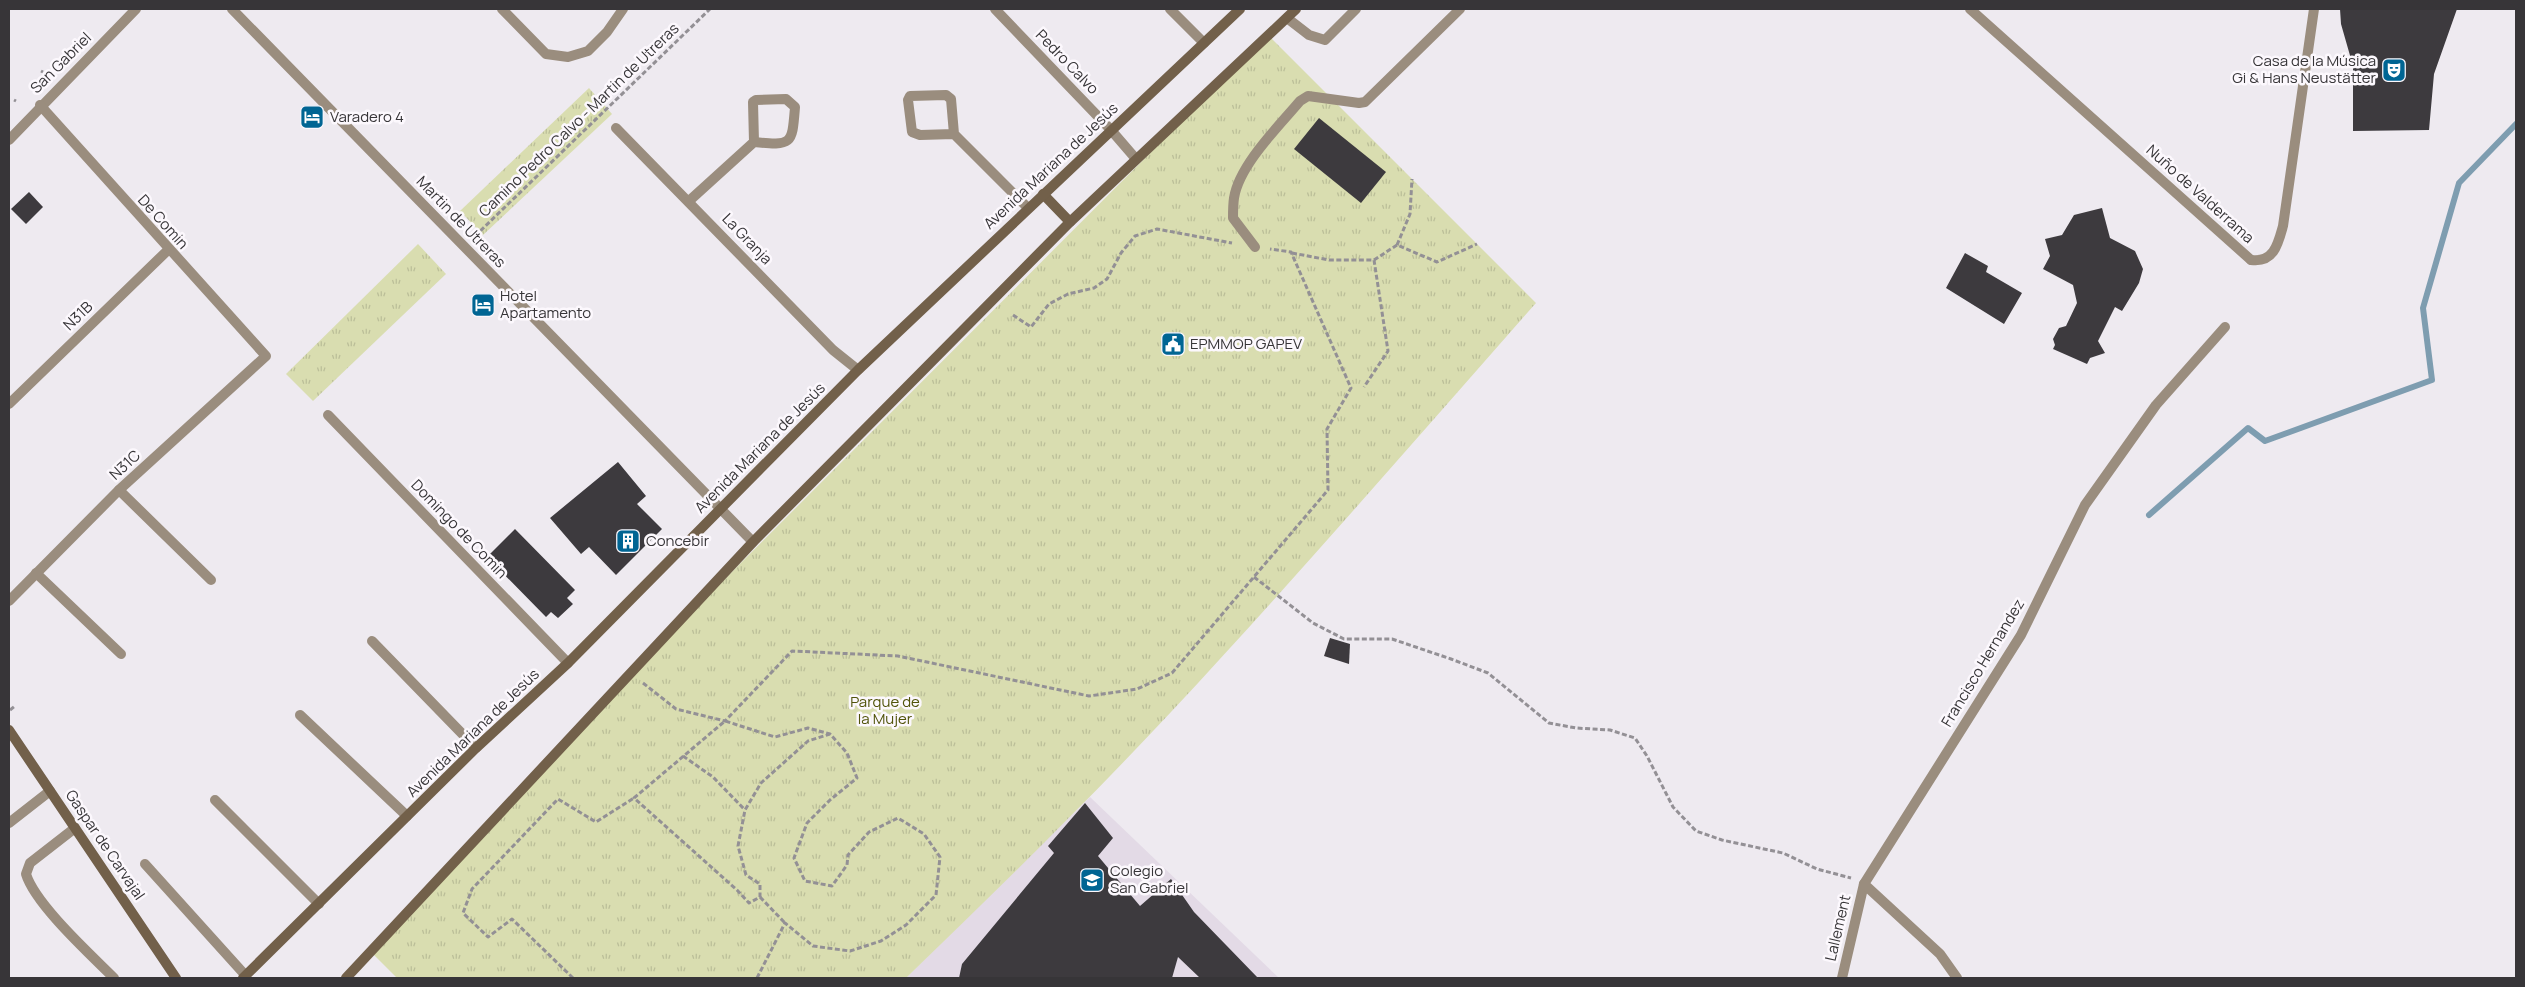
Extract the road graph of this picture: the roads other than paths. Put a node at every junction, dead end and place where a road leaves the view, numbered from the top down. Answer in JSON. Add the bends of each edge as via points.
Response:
{"nodes":[{"id":1,"x":136,"y":9,"type":"edge"},
{"id":2,"x":232,"y":9,"type":"edge"},
{"id":3,"x":502,"y":9,"type":"edge"},
{"id":4,"x":623,"y":9,"type":"edge"},
{"id":5,"x":995,"y":9,"type":"edge"},
{"id":6,"x":1170,"y":9,"type":"edge"},
{"id":7,"x":1240,"y":9,"type":"edge"},
{"id":8,"x":1296,"y":9,"type":"edge"},
{"id":9,"x":1356,"y":9,"type":"edge"},
{"id":10,"x":1460,"y":9,"type":"edge"},
{"id":11,"x":1970,"y":9,"type":"edge"},
{"id":12,"x":2314,"y":9,"type":"edge"},
{"id":13,"x":1287,"y":18,"type":"junction"},
{"id":14,"x":1204,"y":43,"type":"junction"},
{"id":15,"x":40,"y":106,"type":"junction"},
{"id":16,"x":616,"y":128,"type":"dead end"},
{"id":17,"x":1111,"y":130,"type":"junction"},
{"id":18,"x":954,"y":134,"type":"junction"},
{"id":19,"x":9,"y":140,"type":"edge"},
{"id":20,"x":754,"y":142,"type":"junction"},
{"id":21,"x":1136,"y":159,"type":"junction"},
{"id":22,"x":1043,"y":194,"type":"junction"},
{"id":23,"x":688,"y":201,"type":"junction"},
{"id":24,"x":1028,"y":208,"type":"junction"},
{"id":25,"x":1070,"y":222,"type":"junction"},
{"id":26,"x":1255,"y":247,"type":"road end"},
{"id":27,"x":168,"y":250,"type":"junction"},
{"id":28,"x":2225,"y":327,"type":"dead end"},
{"id":29,"x":266,"y":356,"type":"joint"},
{"id":30,"x":858,"y":370,"type":"junction"},
{"id":31,"x":9,"y":404,"type":"edge"},
{"id":32,"x":328,"y":415,"type":"dead end"},
{"id":33,"x":119,"y":490,"type":"junction"},
{"id":34,"x":720,"y":509,"type":"junction"},
{"id":35,"x":753,"y":542,"type":"junction"},
{"id":36,"x":36,"y":573,"type":"junction"},
{"id":37,"x":211,"y":580,"type":"dead end"},
{"id":38,"x":9,"y":601,"type":"edge"},
{"id":39,"x":372,"y":641,"type":"dead end"},
{"id":40,"x":121,"y":654,"type":"dead end"},
{"id":41,"x":568,"y":663,"type":"junction"},
{"id":42,"x":300,"y":715,"type":"dead end"},
{"id":43,"x":9,"y":730,"type":"edge"},
{"id":44,"x":476,"y":748,"type":"junction"},
{"id":45,"x":50,"y":791,"type":"junction"},
{"id":46,"x":215,"y":800,"type":"dead end"},
{"id":47,"x":407,"y":816,"type":"junction"},
{"id":48,"x":10,"y":819,"type":"edge"},
{"id":49,"x":75,"y":828,"type":"junction"},
{"id":50,"x":145,"y":864,"type":"dead end"},
{"id":51,"x":1864,"y":884,"type":"junction"},
{"id":52,"x":319,"y":904,"type":"junction"},
{"id":53,"x":245,"y":977,"type":"edge"},
{"id":54,"x":114,"y":978,"type":"edge"},
{"id":55,"x":176,"y":978,"type":"edge"},
{"id":56,"x":346,"y":978,"type":"edge"},
{"id":57,"x":1842,"y":978,"type":"edge"},
{"id":58,"x":1957,"y":978,"type":"edge"}],
"edges":[{"from":1,"to":15,"type":"street","name":"San Gabriel"},
{"from":2,"to":34,"type":"street","name":"Martin de Utreras"},
{"from":3,"to":4,"type":"street","via":[[546,54],[568,57],[588,51]]},
{"from":5,"to":17,"type":"street","name":"Pedro Calvo"},
{"from":6,"to":14,"type":"street"},
{"from":7,"to":14,"type":"main road","name":"Avenida Mariana de Jesús"},
{"from":8,"to":13,"type":"main road"},
{"from":9,"to":13,"type":"street","via":[[1325,40],[1309,35]]},
{"from":10,"to":26,"type":"street","via":[[1364,102],[1308,96],[1300,101],[1256,156],[1234,197],[1233,218]]},
{"from":11,"to":12,"type":"street","name":"Nuño de Valderrama","via":[[2251,260],[2264,260],[2277,249],[2283,226]]},
{"from":13,"to":21,"type":"main road"},
{"from":14,"to":17,"type":"main road","name":"Avenida Mariana de Jesús"},
{"from":15,"to":19,"type":"street","name":"San Gabriel"},
{"from":15,"to":27,"type":"street","name":"De Comin"},
{"from":16,"to":23,"type":"street","name":"La Granja"},
{"from":17,"to":21,"type":"street","name":"Pedro Calvo"},
{"from":17,"to":22,"type":"main road","name":"Avenida Mariana de Jesús"},
{"from":18,"to":18,"type":"street","via":[[951,99],[946,95],[910,96],[912,132],[920,135]]},
{"from":18,"to":24,"type":"street"},
{"from":20,"to":20,"type":"street","via":[[753,102],[790,101],[795,107],[793,136],[781,143]]},
{"from":20,"to":23,"type":"street"},
{"from":21,"to":25,"type":"main road"},
{"from":22,"to":24,"type":"main road","name":"Avenida Mariana de Jesús"},
{"from":22,"to":25,"type":"main road"},
{"from":23,"to":30,"type":"street","name":"La Granja","via":[[834,350]]},
{"from":24,"to":30,"type":"main road","name":"Avenida Mariana de Jesús"},
{"from":25,"to":35,"type":"main road"},
{"from":27,"to":29,"type":"street","name":"De Comin"},
{"from":27,"to":31,"type":"street","name":"N31B"},
{"from":28,"to":51,"type":"street","name":"Francisco Hernandez","via":[[2156,405],[2085,505],[2021,635]]},
{"from":29,"to":33,"type":"street","name":"N31C"},
{"from":30,"to":34,"type":"main road","name":"Avenida Mariana de Jesús"},
{"from":32,"to":41,"type":"street","name":"Domingo de Comin"},
{"from":33,"to":36,"type":"street","name":"N31C"},
{"from":33,"to":37,"type":"street"},
{"from":34,"to":35,"type":"street","name":"Martin de Utreras"},
{"from":34,"to":41,"type":"main road","name":"Avenida Mariana de Jesús"},
{"from":35,"to":56,"type":"main road"},
{"from":36,"to":38,"type":"street","name":"N31C"},
{"from":36,"to":40,"type":"street"},
{"from":39,"to":44,"type":"street"},
{"from":41,"to":44,"type":"main road","name":"Avenida Mariana de Jesús"},
{"from":42,"to":47,"type":"street"},
{"from":43,"to":45,"type":"main road","name":"Gaspar de Carvajal"},
{"from":44,"to":47,"type":"main road","name":"Avenida Mariana de Jesús"},
{"from":45,"to":48,"type":"street"},
{"from":45,"to":49,"type":"main road","name":"Gaspar de Carvajal"},
{"from":46,"to":52,"type":"street"},
{"from":47,"to":52,"type":"main road","name":"Avenida Mariana de Jesús"},
{"from":49,"to":54,"type":"street","via":[[30,863],[26,874],[29,886],[42,904]]},
{"from":49,"to":55,"type":"main road","name":"Gaspar de Carvajal"},
{"from":50,"to":53,"type":"street"},
{"from":51,"to":57,"type":"street","name":"Lallement"},
{"from":51,"to":58,"type":"street","via":[[1940,954]]},
{"from":52,"to":53,"type":"main road","name":"Avenida Mariana de Jesús"}]}
